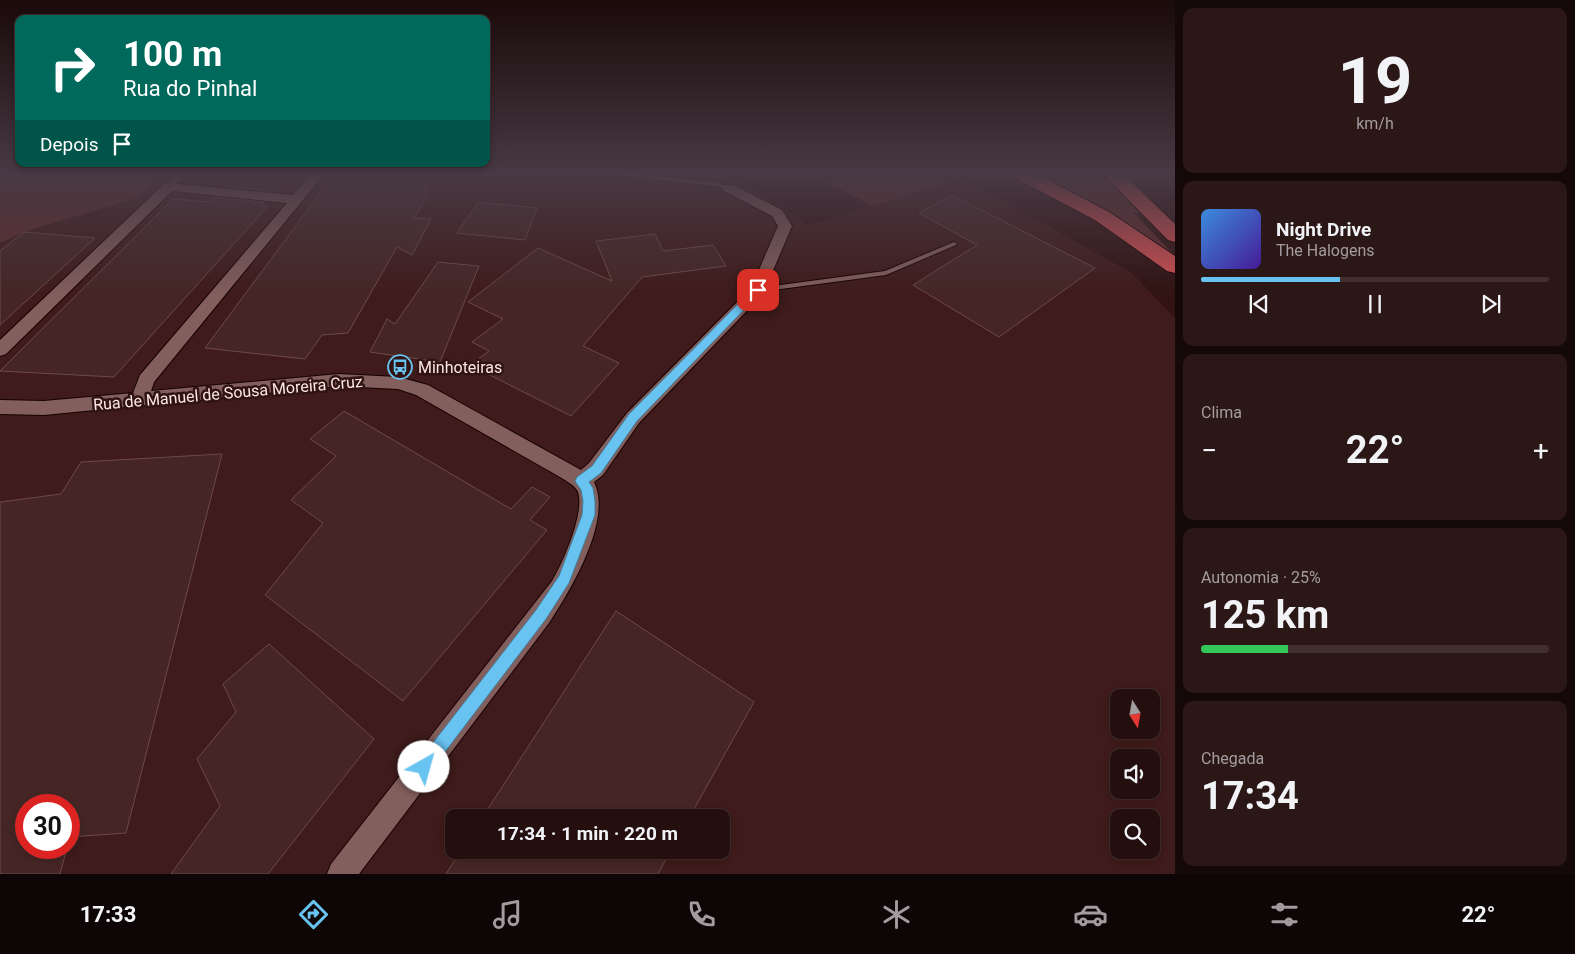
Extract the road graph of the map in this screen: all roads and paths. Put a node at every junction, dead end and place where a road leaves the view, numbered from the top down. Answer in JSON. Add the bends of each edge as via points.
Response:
{"nodes":[{"id":1,"x":141,"y":214,"type":"edge"},
{"id":2,"x":286,"y":214,"type":"edge"},
{"id":3,"x":777,"y":214,"type":"edge"},
{"id":4,"x":1098,"y":214,"type":"edge"},
{"id":5,"x":1152,"y":214,"type":"edge"},
{"id":6,"x":1175,"y":236,"type":"edge"},
{"id":7,"x":954,"y":244,"type":"dead end"},
{"id":8,"x":1175,"y":266,"type":"edge"},
{"id":9,"x":758,"y":290,"type":"junction"},
{"id":10,"x":0,"y":350,"type":"edge"},
{"id":11,"x":139,"y":400,"type":"junction"},
{"id":12,"x":0,"y":408,"type":"edge"},
{"id":13,"x":581,"y":481,"type":"junction"},
{"id":14,"x":341,"y":874,"type":"edge"}],
"edges":[{"from":1,"to":10,"type":"street"},
{"from":2,"to":11,"type":"street","via":[[146,380]]},
{"from":3,"to":9,"type":"street","via":[[785,226]]},
{"from":4,"to":8,"type":"highway"},
{"from":5,"to":6,"type":"highway"},
{"from":7,"to":9,"type":"lane","via":[[886,273]]},
{"from":9,"to":13,"type":"street","via":[[633,418],[596,469]]},
{"from":11,"to":12,"type":"street","name":"Rua de Manuel de Sousa Moreira Cruz","via":[[44,408]]},
{"from":11,"to":13,"type":"street","name":"Rua de Manuel de Sousa Moreira Cruz","via":[[339,380],[398,383],[422,390]]},
{"from":13,"to":14,"type":"street","via":[[587,488],[588,515],[564,579],[541,615]]}]}
